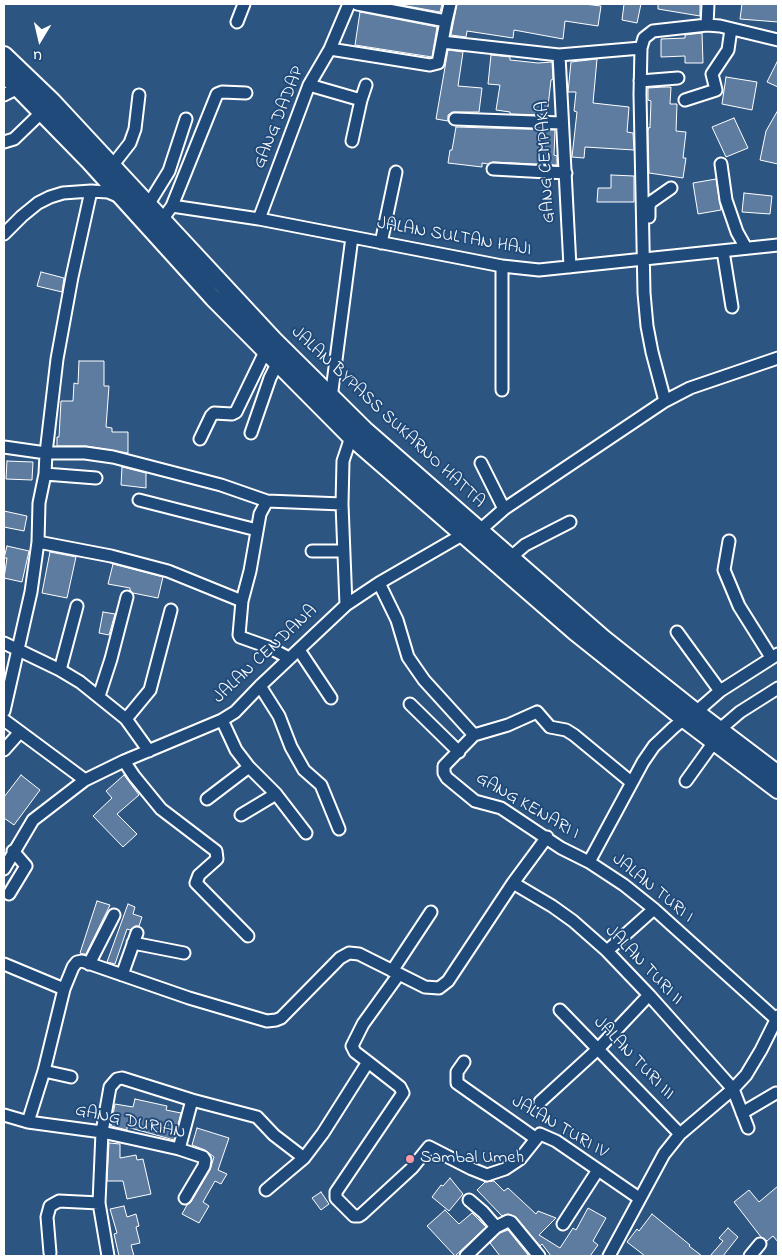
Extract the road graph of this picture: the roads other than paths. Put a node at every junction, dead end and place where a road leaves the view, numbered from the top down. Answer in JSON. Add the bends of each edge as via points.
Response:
{"nodes":[{"id":1,"x":244,"y":4,"type":"edge"},
{"id":2,"x":349,"y":4,"type":"edge"},
{"id":3,"x":357,"y":4,"type":"edge"},
{"id":4,"x":450,"y":4,"type":"edge"},
{"id":5,"x":708,"y":4,"type":"edge"},
{"id":6,"x":400,"y":8,"type":"edge"},
{"id":7,"x":446,"y":21,"type":"junction"},
{"id":8,"x":237,"y":22,"type":"dead end"},
{"id":9,"x":706,"y":24,"type":"junction"},
{"id":10,"x":731,"y":29,"type":"junction"},
{"id":11,"x":778,"y":40,"type":"edge"},
{"id":12,"x":442,"y":42,"type":"junction"},
{"id":13,"x":641,"y":48,"type":"junction"},
{"id":14,"x":330,"y":49,"type":"junction"},
{"id":15,"x":4,"y":54,"type":"edge"},
{"id":16,"x":559,"y":55,"type":"junction"},
{"id":17,"x":4,"y":74,"type":"edge"},
{"id":18,"x":678,"y":78,"type":"dead end"},
{"id":19,"x":640,"y":81,"type":"junction"},
{"id":20,"x":309,"y":85,"type":"junction"},
{"id":21,"x":366,"y":85,"type":"dead end"},
{"id":22,"x":11,"y":92,"type":"edge"},
{"id":23,"x":246,"y":93,"type":"dead end"},
{"id":24,"x":139,"y":96,"type":"dead end"},
{"id":25,"x":361,"y":100,"type":"junction"},
{"id":26,"x":685,"y":100,"type":"dead end"},
{"id":27,"x":42,"y":112,"type":"junction"},
{"id":28,"x":455,"y":118,"type":"dead end"},
{"id":29,"x":186,"y":119,"type":"dead end"},
{"id":30,"x":561,"y":123,"type":"junction"},
{"id":31,"x":352,"y":141,"type":"dead end"},
{"id":32,"x":4,"y":142,"type":"edge"},
{"id":33,"x":721,"y":164,"type":"dead end"},
{"id":34,"x":112,"y":166,"type":"junction"},
{"id":35,"x":493,"y":169,"type":"dead end"},
{"id":36,"x":396,"y":172,"type":"dead end"},
{"id":37,"x":566,"y":174,"type":"junction"},
{"id":38,"x":671,"y":188,"type":"dead end"},
{"id":39,"x":91,"y":191,"type":"junction"},
{"id":40,"x":120,"y":197,"type":"junction"},
{"id":41,"x":148,"y":205,"type":"junction"},
{"id":42,"x":172,"y":206,"type":"junction"},
{"id":43,"x":259,"y":219,"type":"junction"},
{"id":44,"x":162,"y":220,"type":"junction"},
{"id":45,"x":4,"y":234,"type":"edge"},
{"id":46,"x":352,"y":237,"type":"junction"},
{"id":47,"x":381,"y":243,"type":"junction"},
{"id":48,"x":778,"y":245,"type":"edge"},
{"id":49,"x":746,"y":248,"type":"junction"},
{"id":50,"x":723,"y":251,"type":"junction"},
{"id":51,"x":647,"y":259,"type":"junction"},
{"id":52,"x":502,"y":266,"type":"junction"},
{"id":53,"x":570,"y":267,"type":"junction"},
{"id":54,"x":732,"y":307,"type":"dead end"},
{"id":55,"x":269,"y":346,"type":"junction"},
{"id":56,"x":778,"y":358,"type":"edge"},
{"id":57,"x":277,"y":364,"type":"junction"},
{"id":58,"x":502,"y":390,"type":"dead end"},
{"id":59,"x":331,"y":398,"type":"junction"},
{"id":60,"x":665,"y":401,"type":"junction"},
{"id":61,"x":251,"y":433,"type":"dead end"},
{"id":62,"x":352,"y":437,"type":"junction"},
{"id":63,"x":200,"y":439,"type":"dead end"},
{"id":64,"x":4,"y":447,"type":"edge"},
{"id":65,"x":46,"y":453,"type":"junction"},
{"id":66,"x":481,"y":463,"type":"dead end"},
{"id":67,"x":45,"y":474,"type":"junction"},
{"id":68,"x":96,"y":478,"type":"dead end"},
{"id":69,"x":139,"y":500,"type":"dead end"},
{"id":70,"x":267,"y":501,"type":"junction"},
{"id":71,"x":342,"y":504,"type":"junction"},
{"id":72,"x":504,"y":509,"type":"junction"},
{"id":73,"x":570,"y":522,"type":"dead end"},
{"id":74,"x":258,"y":530,"type":"junction"},
{"id":75,"x":479,"y":531,"type":"junction"},
{"id":76,"x":462,"y":535,"type":"junction"},
{"id":77,"x":729,"y":541,"type":"dead end"},
{"id":78,"x":38,"y":542,"type":"junction"},
{"id":79,"x":312,"y":550,"type":"dead end"},
{"id":80,"x":343,"y":551,"type":"junction"},
{"id":81,"x":510,"y":558,"type":"junction"},
{"id":82,"x":379,"y":583,"type":"junction"},
{"id":83,"x":127,"y":597,"type":"dead end"},
{"id":84,"x":242,"y":601,"type":"junction"},
{"id":85,"x":346,"y":605,"type":"junction"},
{"id":86,"x":77,"y":606,"type":"dead end"},
{"id":87,"x":171,"y":610,"type":"dead end"},
{"id":88,"x":677,"y":632,"type":"dead end"},
{"id":89,"x":4,"y":644,"type":"edge"},
{"id":90,"x":300,"y":650,"type":"junction"},
{"id":91,"x":17,"y":651,"type":"junction"},
{"id":92,"x":775,"y":656,"type":"edge"},
{"id":93,"x":289,"y":658,"type":"junction"},
{"id":94,"x":60,"y":670,"type":"junction"},
{"id":95,"x":260,"y":686,"type":"junction"},
{"id":96,"x":778,"y":688,"type":"edge"},
{"id":97,"x":720,"y":691,"type":"junction"},
{"id":98,"x":99,"y":696,"type":"junction"},
{"id":99,"x":330,"y":698,"type":"dead end"},
{"id":100,"x":410,"y":704,"type":"dead end"},
{"id":101,"x":4,"y":711,"type":"edge"},
{"id":102,"x":690,"y":716,"type":"junction"},
{"id":103,"x":126,"y":719,"type":"junction"},
{"id":104,"x":4,"y":720,"type":"edge"},
{"id":105,"x":222,"y":720,"type":"junction"},
{"id":106,"x":20,"y":732,"type":"junction"},
{"id":107,"x":474,"y":735,"type":"junction"},
{"id":108,"x":716,"y":736,"type":"junction"},
{"id":109,"x":4,"y":750,"type":"edge"},
{"id":110,"x":149,"y":751,"type":"junction"},
{"id":111,"x":459,"y":752,"type":"junction"},
{"id":112,"x":124,"y":761,"type":"junction"},
{"id":113,"x":249,"y":767,"type":"junction"},
{"id":114,"x":778,"y":774,"type":"edge"},
{"id":115,"x":85,"y":780,"type":"junction"},
{"id":116,"x":686,"y":781,"type":"dead end"},
{"id":117,"x":631,"y":782,"type":"junction"},
{"id":118,"x":778,"y":790,"type":"edge"},
{"id":119,"x":276,"y":794,"type":"junction"},
{"id":120,"x":207,"y":799,"type":"dead end"},
{"id":121,"x":241,"y":815,"type":"dead end"},
{"id":122,"x":340,"y":829,"type":"dead end"},
{"id":123,"x":306,"y":833,"type":"dead end"},
{"id":124,"x":547,"y":837,"type":"junction"},
{"id":125,"x":7,"y":860,"type":"edge"},
{"id":126,"x":589,"y":862,"type":"junction"},
{"id":127,"x":513,"y":883,"type":"junction"},
{"id":128,"x":9,"y":894,"type":"dead end"},
{"id":129,"x":654,"y":909,"type":"junction"},
{"id":130,"x":432,"y":912,"type":"dead end"},
{"id":131,"x":114,"y":915,"type":"dead end"},
{"id":132,"x":248,"y":936,"type":"dead end"},
{"id":133,"x":607,"y":951,"type":"junction"},
{"id":134,"x":184,"y":953,"type":"dead end"},
{"id":135,"x":4,"y":964,"type":"edge"},
{"id":136,"x":89,"y":964,"type":"junction"},
{"id":137,"x":395,"y":973,"type":"junction"},
{"id":138,"x":122,"y":975,"type":"junction"},
{"id":139,"x":64,"y":989,"type":"junction"},
{"id":140,"x":649,"y":995,"type":"junction"},
{"id":141,"x":560,"y":1010,"type":"dead end"},
{"id":142,"x":777,"y":1018,"type":"edge"},
{"id":143,"x":599,"y":1048,"type":"junction"},
{"id":144,"x":368,"y":1062,"type":"junction"},
{"id":145,"x":464,"y":1062,"type":"dead end"},
{"id":146,"x":44,"y":1071,"type":"junction"},
{"id":147,"x":71,"y":1078,"type":"dead end"},
{"id":148,"x":733,"y":1089,"type":"junction"},
{"id":149,"x":776,"y":1092,"type":"dead end"},
{"id":150,"x":192,"y":1100,"type":"junction"},
{"id":151,"x":540,"y":1102,"type":"dead end"},
{"id":152,"x":742,"y":1113,"type":"junction"},
{"id":153,"x":4,"y":1115,"type":"edge"},
{"id":154,"x":28,"y":1122,"type":"junction"},
{"id":155,"x":748,"y":1128,"type":"dead end"},
{"id":156,"x":102,"y":1132,"type":"junction"},
{"id":157,"x":680,"y":1134,"type":"junction"},
{"id":158,"x":535,"y":1138,"type":"junction"},
{"id":159,"x":179,"y":1149,"type":"junction"},
{"id":160,"x":304,"y":1158,"type":"junction"},
{"id":161,"x":598,"y":1170,"type":"junction"},
{"id":162,"x":266,"y":1190,"type":"dead end"},
{"id":163,"x":185,"y":1198,"type":"dead end"},
{"id":164,"x":639,"y":1198,"type":"junction"},
{"id":165,"x":469,"y":1200,"type":"dead end"},
{"id":166,"x":99,"y":1203,"type":"junction"},
{"id":167,"x":563,"y":1224,"type":"dead end"},
{"id":168,"x":496,"y":1227,"type":"junction"},
{"id":169,"x":760,"y":1244,"type":"dead end"},
{"id":170,"x":50,"y":1253,"type":"dead end"},
{"id":171,"x":108,"y":1256,"type":"edge"},
{"id":172,"x":466,"y":1256,"type":"edge"},
{"id":173,"x":539,"y":1256,"type":"edge"},
{"id":174,"x":609,"y":1256,"type":"edge"},
{"id":175,"x":750,"y":1256,"type":"edge"}],
"edges":[{"from":1,"to":8,"type":"street"},
{"from":2,"to":14,"type":"street","name":"GANG DADAP"},
{"from":3,"to":6,"type":"street"},
{"from":4,"to":7,"type":"street"},
{"from":5,"to":9,"type":"street"},
{"from":6,"to":7,"type":"street"},
{"from":7,"to":12,"type":"street"},
{"from":9,"to":10,"type":"street"},
{"from":9,"to":13,"type":"street","via":[[653,31],[644,38]]},
{"from":10,"to":11,"type":"street"},
{"from":10,"to":26,"type":"street","via":[[728,50],[712,74],[716,90]]},
{"from":12,"to":14,"type":"street","via":[[438,63],[430,66]]},
{"from":12,"to":16,"type":"street"},
{"from":13,"to":16,"type":"street"},
{"from":13,"to":19,"type":"street"},
{"from":14,"to":20,"type":"street","name":"GANG DADAP"},
{"from":15,"to":34,"type":"highway","name":"JALAN BYPASS SUKARNO HATTA"},
{"from":16,"to":30,"type":"street","name":"GANG CEMPAKA"},
{"from":17,"to":22,"type":"highway","name":"JALAN BYPASS SUKARNO HATTA"},
{"from":18,"to":19,"type":"street"},
{"from":19,"to":51,"type":"street"},
{"from":20,"to":25,"type":"street"},
{"from":20,"to":43,"type":"street","name":"GANG DADAP"},
{"from":21,"to":25,"type":"street"},
{"from":22,"to":27,"type":"highway","name":"JALAN BYPASS SUKARNO HATTA"},
{"from":23,"to":42,"type":"street","via":[[218,94]]},
{"from":24,"to":34,"type":"street","via":[[130,143]]},
{"from":25,"to":31,"type":"street"},
{"from":27,"to":32,"type":"street","via":[[14,139]]},
{"from":27,"to":40,"type":"highway","name":"JALAN BYPASS SUKARNO HATTA"},
{"from":28,"to":30,"type":"street"},
{"from":29,"to":41,"type":"street","via":[[169,172]]},
{"from":30,"to":37,"type":"street","name":"GANG CEMPAKA"},
{"from":33,"to":49,"type":"street","via":[[726,200]]},
{"from":34,"to":41,"type":"highway","name":"JALAN BYPASS SUKARNO HATTA"},
{"from":35,"to":37,"type":"street"},
{"from":36,"to":47,"type":"street"},
{"from":37,"to":53,"type":"street","name":"GANG CEMPAKA"},
{"from":38,"to":51,"type":"street","via":[[648,206]]},
{"from":39,"to":40,"type":"street"},
{"from":39,"to":45,"type":"street","via":[[50,197],[38,203]]},
{"from":39,"to":65,"type":"street","via":[[60,340]]},
{"from":40,"to":55,"type":"highway","name":"JALAN BYPASS SUKARNO HATTA","via":[[213,298]]},
{"from":41,"to":44,"type":"highway","name":"JALAN BYPASS SUKARNO HATTA"},
{"from":42,"to":43,"type":"street","name":"JALAN SULTAN HAJI"},
{"from":42,"to":44,"type":"street"},
{"from":43,"to":46,"type":"street","name":"JALAN SULTAN HAJI"},
{"from":44,"to":55,"type":"highway","name":"JALAN BYPASS SUKARNO HATTA"},
{"from":46,"to":47,"type":"street","name":"JALAN SULTAN HAJI"},
{"from":46,"to":59,"type":"street"},
{"from":47,"to":52,"type":"street","name":"JALAN SULTAN HAJI"},
{"from":48,"to":49,"type":"street","name":"JALAN SULTAN HAJI"},
{"from":49,"to":50,"type":"street","name":"JALAN SULTAN HAJI"},
{"from":50,"to":51,"type":"street","name":"JALAN SULTAN HAJI"},
{"from":50,"to":54,"type":"street"},
{"from":51,"to":53,"type":"street","name":"JALAN SULTAN HAJI"},
{"from":51,"to":60,"type":"street","via":[[647,326]]},
{"from":52,"to":53,"type":"street","name":"JALAN SULTAN HAJI","via":[[539,270]]},
{"from":52,"to":58,"type":"street"},
{"from":55,"to":57,"type":"highway","name":"JALAN BYPASS SUKARNO HATTA"},
{"from":55,"to":59,"type":"highway","name":"JALAN BYPASS SUKARNO HATTA"},
{"from":55,"to":63,"type":"street","via":[[236,412],[213,414]]},
{"from":56,"to":60,"type":"street","via":[[690,388]]},
{"from":57,"to":61,"type":"street"},
{"from":57,"to":62,"type":"highway","name":"JALAN BYPASS SUKARNO HATTA"},
{"from":59,"to":75,"type":"highway","name":"JALAN BYPASS SUKARNO HATTA"},
{"from":60,"to":72,"type":"street"},
{"from":62,"to":71,"type":"street","via":[[343,461]]},
{"from":62,"to":76,"type":"highway","name":"JALAN BYPASS SUKARNO HATTA"},
{"from":64,"to":65,"type":"street"},
{"from":65,"to":67,"type":"street"},
{"from":65,"to":70,"type":"street","via":[[113,457],[221,485]]},
{"from":66,"to":72,"type":"street"},
{"from":67,"to":68,"type":"street"},
{"from":67,"to":78,"type":"street"},
{"from":69,"to":74,"type":"street"},
{"from":70,"to":71,"type":"street"},
{"from":70,"to":74,"type":"street","via":[[260,514]]},
{"from":71,"to":80,"type":"street"},
{"from":72,"to":75,"type":"street"},
{"from":73,"to":81,"type":"street","via":[[532,541]]},
{"from":74,"to":84,"type":"street"},
{"from":75,"to":81,"type":"highway","name":"JALAN BYPASS SUKARNO HATTA"},
{"from":76,"to":82,"type":"street","name":"JALAN CENDANA"},
{"from":76,"to":102,"type":"highway","name":"JALAN BYPASS SUKARNO HATTA","via":[[575,632]]},
{"from":77,"to":92,"type":"street","via":[[724,570],[739,606]]},
{"from":78,"to":84,"type":"street","via":[[139,563]]},
{"from":78,"to":91,"type":"street","via":[[31,592]]},
{"from":79,"to":80,"type":"street"},
{"from":80,"to":85,"type":"street"},
{"from":81,"to":102,"type":"highway","name":"JALAN BYPASS SUKARNO HATTA"},
{"from":82,"to":85,"type":"street","name":"JALAN CENDANA"},
{"from":82,"to":107,"type":"street","via":[[397,620],[408,657],[424,680]]},
{"from":83,"to":98,"type":"street"},
{"from":84,"to":93,"type":"street","via":[[239,636]]},
{"from":85,"to":90,"type":"street","name":"JALAN CENDANA"},
{"from":86,"to":94,"type":"street"},
{"from":87,"to":103,"type":"street","via":[[150,690]]},
{"from":88,"to":97,"type":"street"},
{"from":89,"to":91,"type":"street"},
{"from":90,"to":93,"type":"street","name":"JALAN CENDANA"},
{"from":90,"to":99,"type":"street"},
{"from":91,"to":94,"type":"street"},
{"from":91,"to":101,"type":"street"},
{"from":92,"to":97,"type":"street","name":"JALAN TURI I"},
{"from":93,"to":95,"type":"street","name":"JALAN CENDANA"},
{"from":94,"to":98,"type":"street"},
{"from":95,"to":105,"type":"street","name":"JALAN CENDANA","via":[[235,712]]},
{"from":95,"to":122,"type":"street","via":[[279,716],[304,770],[321,785]]},
{"from":96,"to":108,"type":"street","via":[[740,712]]},
{"from":97,"to":102,"type":"street","name":"JALAN TURI I"},
{"from":98,"to":103,"type":"street"},
{"from":100,"to":111,"type":"street"},
{"from":102,"to":108,"type":"highway","name":"JALAN BYPASS SUKARNO HATTA"},
{"from":102,"to":117,"type":"street","name":"JALAN TURI I","via":[[654,746]]},
{"from":103,"to":110,"type":"street"},
{"from":104,"to":106,"type":"street"},
{"from":105,"to":110,"type":"street","name":"JALAN CENDANA"},
{"from":105,"to":113,"type":"street","via":[[236,750]]},
{"from":106,"to":109,"type":"street"},
{"from":106,"to":115,"type":"street"},
{"from":107,"to":111,"type":"street","name":"GANG KENARI I"},
{"from":107,"to":117,"type":"street","via":[[537,712],[550,727],[574,735]]},
{"from":108,"to":114,"type":"highway","name":"JALAN BYPASS SUKARNO HATTA"},
{"from":108,"to":116,"type":"street"},
{"from":108,"to":118,"type":"highway","name":"JALAN BYPASS SUKARNO HATTA"},
{"from":110,"to":112,"type":"street","name":"JALAN CENDANA"},
{"from":111,"to":124,"type":"street","name":"GANG KENARI I","via":[[444,766],[447,778],[475,801],[501,808]]},
{"from":112,"to":115,"type":"street","name":"JALAN CENDANA"},
{"from":112,"to":132,"type":"street","via":[[161,809],[216,851],[217,859],[199,875],[196,883]]},
{"from":113,"to":119,"type":"street"},
{"from":113,"to":120,"type":"street"},
{"from":115,"to":125,"type":"street","name":"JALAN CENDANA","via":[[33,820]]},
{"from":117,"to":126,"type":"street","name":"JALAN TURI I"},
{"from":119,"to":121,"type":"street"},
{"from":119,"to":123,"type":"street"},
{"from":124,"to":126,"type":"street","name":"GANG KENARI I"},
{"from":124,"to":127,"type":"street"},
{"from":125,"to":128,"type":"street","via":[[26,866]]},
{"from":126,"to":129,"type":"street","name":"JALAN TURI I"},
{"from":127,"to":133,"type":"street","name":"JALAN TURI II","via":[[552,906]]},
{"from":127,"to":137,"type":"street","via":[[442,986],[425,987]]},
{"from":129,"to":133,"type":"street"},
{"from":129,"to":142,"type":"street","name":"JALAN TURI I"},
{"from":130,"to":137,"type":"street"},
{"from":131,"to":136,"type":"street"},
{"from":133,"to":140,"type":"street","name":"JALAN TURI II"},
{"from":134,"to":138,"type":"street","via":[[135,938]]},
{"from":135,"to":139,"type":"street"},
{"from":136,"to":138,"type":"street"},
{"from":136,"to":139,"type":"street","via":[[75,963]]},
{"from":137,"to":138,"type":"street","via":[[359,954],[344,954],[281,1018],[271,1021]]},
{"from":137,"to":144,"type":"street","via":[[352,1046]]},
{"from":139,"to":146,"type":"street"},
{"from":140,"to":143,"type":"street"},
{"from":140,"to":148,"type":"street","name":"JALAN TURI II"},
{"from":141,"to":143,"type":"street","name":"JALAN TURI III"},
{"from":142,"to":148,"type":"street","via":[[753,1064]]},
{"from":143,"to":151,"type":"street"},
{"from":143,"to":157,"type":"street","name":"JALAN TURI III"},
{"from":144,"to":158,"type":"street","via":[[400,1087],[403,1093],[336,1192],[336,1198],[354,1216],[359,1216],[373,1204],[412,1168],[429,1147],[487,1175],[511,1166]]},
{"from":144,"to":160,"type":"street"},
{"from":145,"to":158,"type":"street","name":"JALAN TURI IV","via":[[456,1083]]},
{"from":146,"to":147,"type":"street"},
{"from":146,"to":154,"type":"street"},
{"from":148,"to":152,"type":"street"},
{"from":148,"to":157,"type":"street"},
{"from":149,"to":152,"type":"street"},
{"from":150,"to":156,"type":"street","via":[[119,1078],[110,1087]]},
{"from":150,"to":159,"type":"street"},
{"from":150,"to":160,"type":"street","via":[[257,1117],[274,1136]]},
{"from":152,"to":155,"type":"street"},
{"from":153,"to":154,"type":"street","name":"GANG DURIAN"},
{"from":154,"to":156,"type":"street","name":"GANG DURIAN"},
{"from":156,"to":159,"type":"street","name":"GANG DURIAN"},
{"from":156,"to":166,"type":"street"},
{"from":157,"to":164,"type":"street","via":[[664,1154]]},
{"from":158,"to":161,"type":"street","name":"JALAN TURI IV","via":[[542,1134]]},
{"from":159,"to":163,"type":"street","name":"GANG DURIAN","via":[[205,1160]]},
{"from":160,"to":162,"type":"street"},
{"from":161,"to":164,"type":"street","name":"JALAN TURI IV"},
{"from":161,"to":167,"type":"street"},
{"from":164,"to":174,"type":"street"},
{"from":165,"to":168,"type":"street"},
{"from":166,"to":170,"type":"street","via":[[59,1201],[50,1206],[47,1217]]},
{"from":166,"to":171,"type":"street"},
{"from":168,"to":172,"type":"street"},
{"from":168,"to":173,"type":"street","via":[[511,1222]]},
{"from":169,"to":175,"type":"street"}]}
